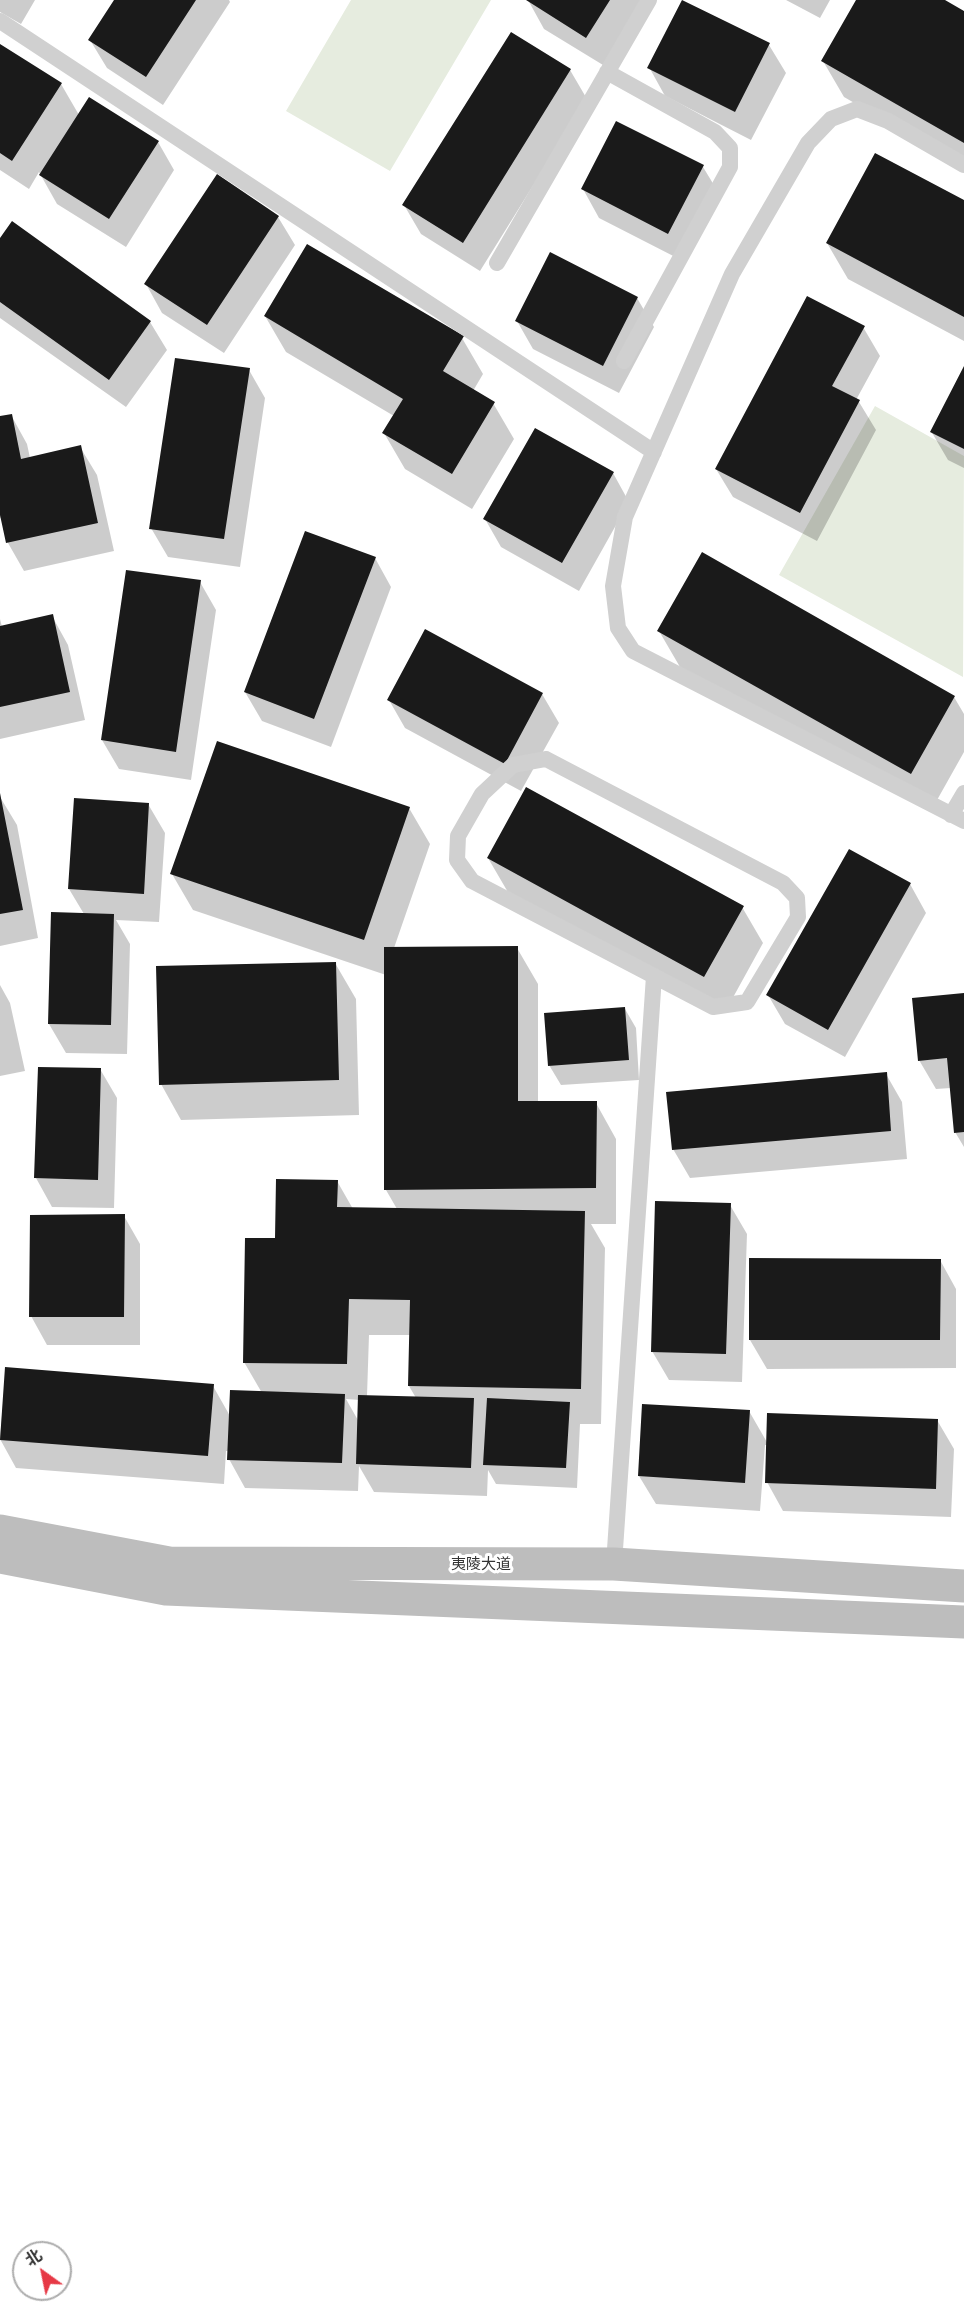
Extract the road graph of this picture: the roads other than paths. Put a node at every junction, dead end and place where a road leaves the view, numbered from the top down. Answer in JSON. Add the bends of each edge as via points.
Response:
{"nodes":[{"id":1,"x":649,"y":0,"type":"edge"},
{"id":2,"x":0,"y":21,"type":"edge"},
{"id":3,"x":607,"y":72,"type":"junction"},
{"id":4,"x":964,"y":165,"type":"edge"},
{"id":5,"x":497,"y":263,"type":"dead end"},
{"id":6,"x":624,"y":361,"type":"dead end"},
{"id":7,"x":654,"y":452,"type":"junction"},
{"id":8,"x":964,"y":793,"type":"edge"},
{"id":9,"x":958,"y":818,"type":"edge"},
{"id":10,"x":654,"y":976,"type":"junction"},
{"id":11,"x":0,"y":1531,"type":"edge"},
{"id":12,"x":0,"y":1557,"type":"edge"},
{"id":13,"x":614,"y":1564,"type":"junction"},
{"id":14,"x":964,"y":1586,"type":"edge"},
{"id":15,"x":964,"y":1622,"type":"edge"}],
"edges":[{"from":1,"to":3,"type":"lane"},
{"from":2,"to":7,"type":"lane"},
{"from":3,"to":5,"type":"lane"},
{"from":3,"to":6,"type":"lane","via":[[715,132],[730,148],[729,167]]},
{"from":4,"to":7,"type":"lane","via":[[888,121],[857,109],[831,119],[808,143],[732,274]]},
{"from":7,"to":9,"type":"lane","via":[[625,517],[614,586],[618,628],[633,651]]},
{"from":8,"to":9,"type":"lane"},
{"from":10,"to":10,"type":"lane","via":[[713,1007],[747,1002],[798,918],[797,898],[783,883],[546,759],[513,765],[482,795],[458,837],[457,860],[472,880]]},
{"from":10,"to":13,"type":"lane"},
{"from":11,"to":13,"type":"main road","name":"夷陵大道","via":[[169,1563]]},
{"from":12,"to":15,"type":"main road","via":[[166,1589]]},
{"from":13,"to":14,"type":"main road","name":"夷陵大道"}]}
